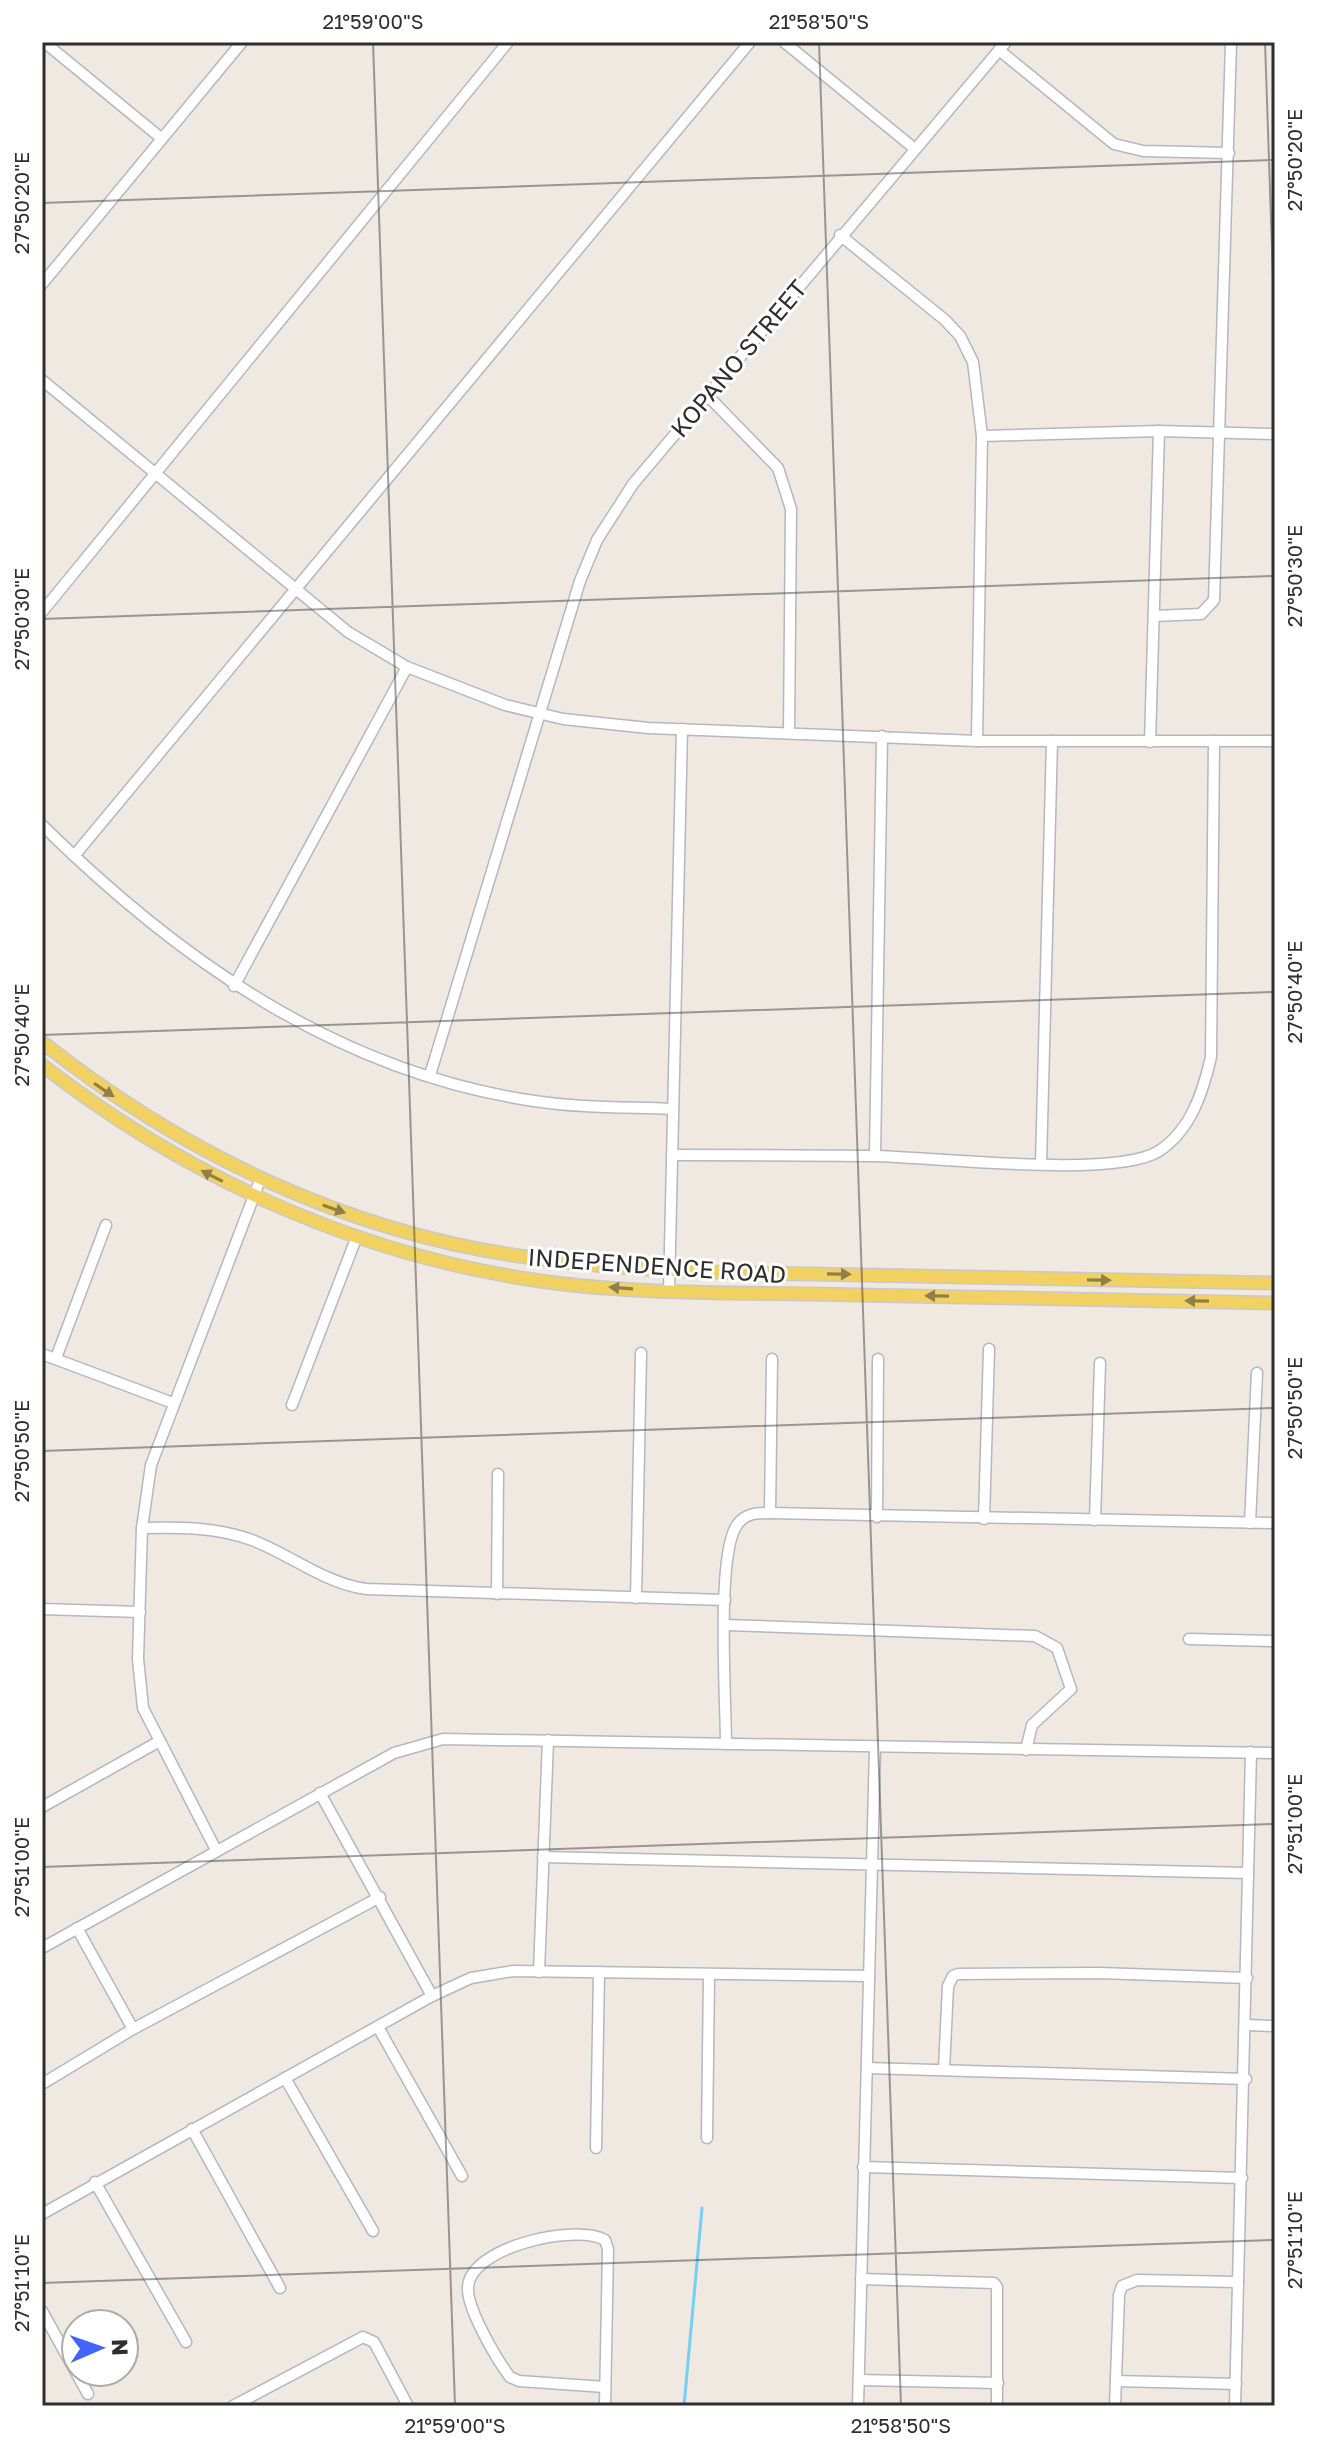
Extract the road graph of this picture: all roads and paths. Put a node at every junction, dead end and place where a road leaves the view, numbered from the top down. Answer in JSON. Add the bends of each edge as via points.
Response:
{"nodes":[{"id":1,"x":44,"y":42,"type":"edge"},
{"id":2,"x":242,"y":42,"type":"edge"},
{"id":3,"x":508,"y":42,"type":"edge"},
{"id":4,"x":750,"y":42,"type":"edge"},
{"id":5,"x":784,"y":42,"type":"edge"},
{"id":6,"x":1231,"y":42,"type":"edge"},
{"id":7,"x":1002,"y":46,"type":"edge"},
{"id":8,"x":161,"y":138,"type":"junction"},
{"id":9,"x":915,"y":149,"type":"junction"},
{"id":10,"x":1229,"y":153,"type":"junction"},
{"id":11,"x":840,"y":235,"type":"junction"},
{"id":12,"x":42,"y":284,"type":"edge"},
{"id":13,"x":42,"y":380,"type":"edge"},
{"id":14,"x":707,"y":395,"type":"junction"},
{"id":15,"x":1159,"y":431,"type":"junction"},
{"id":16,"x":1221,"y":433,"type":"junction"},
{"id":17,"x":1275,"y":434,"type":"edge"},
{"id":18,"x":982,"y":436,"type":"junction"},
{"id":19,"x":152,"y":473,"type":"junction"},
{"id":20,"x":293,"y":590,"type":"junction"},
{"id":21,"x":42,"y":612,"type":"edge"},
{"id":22,"x":1154,"y":616,"type":"junction"},
{"id":23,"x":407,"y":667,"type":"junction"},
{"id":24,"x":540,"y":714,"type":"junction"},
{"id":25,"x":682,"y":729,"type":"junction"},
{"id":26,"x":789,"y":733,"type":"junction"},
{"id":27,"x":882,"y":736,"type":"junction"},
{"id":28,"x":977,"y":741,"type":"junction"},
{"id":29,"x":1052,"y":741,"type":"junction"},
{"id":30,"x":1214,"y":741,"type":"junction"},
{"id":31,"x":1275,"y":741,"type":"edge"},
{"id":32,"x":1150,"y":742,"type":"junction"},
{"id":33,"x":42,"y":825,"type":"edge"},
{"id":34,"x":74,"y":856,"type":"junction"},
{"id":35,"x":234,"y":986,"type":"junction"},
{"id":36,"x":42,"y":1042,"type":"edge"},
{"id":37,"x":42,"y":1065,"type":"edge"},
{"id":38,"x":430,"y":1075,"type":"junction"},
{"id":39,"x":673,"y":1109,"type":"junction"},
{"id":40,"x":672,"y":1155,"type":"junction"},
{"id":41,"x":875,"y":1156,"type":"junction"},
{"id":42,"x":1041,"y":1164,"type":"junction"},
{"id":43,"x":260,"y":1180,"type":"junction"},
{"id":44,"x":253,"y":1197,"type":"junction"},
{"id":45,"x":106,"y":1225,"type":"dead end"},
{"id":46,"x":357,"y":1236,"type":"junction"},
{"id":47,"x":669,"y":1270,"type":"junction"},
{"id":48,"x":1275,"y":1283,"type":"edge"},
{"id":49,"x":669,"y":1291,"type":"junction"},
{"id":50,"x":1275,"y":1303,"type":"edge"},
{"id":51,"x":989,"y":1349,"type":"dead end"},
{"id":52,"x":641,"y":1353,"type":"dead end"},
{"id":53,"x":42,"y":1354,"type":"edge"},
{"id":54,"x":56,"y":1358,"type":"junction"},
{"id":55,"x":772,"y":1359,"type":"dead end"},
{"id":56,"x":878,"y":1359,"type":"dead end"},
{"id":57,"x":1100,"y":1363,"type":"dead end"},
{"id":58,"x":1257,"y":1373,"type":"dead end"},
{"id":59,"x":173,"y":1403,"type":"junction"},
{"id":60,"x":292,"y":1405,"type":"dead end"},
{"id":61,"x":498,"y":1474,"type":"dead end"},
{"id":62,"x":770,"y":1513,"type":"junction"},
{"id":63,"x":877,"y":1517,"type":"junction"},
{"id":64,"x":984,"y":1519,"type":"junction"},
{"id":65,"x":1095,"y":1520,"type":"junction"},
{"id":66,"x":1250,"y":1523,"type":"junction"},
{"id":67,"x":1275,"y":1523,"type":"edge"},
{"id":68,"x":142,"y":1528,"type":"junction"},
{"id":69,"x":497,"y":1594,"type":"junction"},
{"id":70,"x":636,"y":1598,"type":"junction"},
{"id":71,"x":725,"y":1600,"type":"junction"},
{"id":72,"x":42,"y":1609,"type":"edge"},
{"id":73,"x":140,"y":1612,"type":"junction"},
{"id":74,"x":726,"y":1625,"type":"junction"},
{"id":75,"x":1189,"y":1639,"type":"dead end"},
{"id":76,"x":1275,"y":1641,"type":"edge"},
{"id":77,"x":548,"y":1740,"type":"junction"},
{"id":78,"x":158,"y":1742,"type":"junction"},
{"id":79,"x":726,"y":1744,"type":"junction"},
{"id":80,"x":875,"y":1748,"type":"junction"},
{"id":81,"x":1026,"y":1750,"type":"junction"},
{"id":82,"x":1251,"y":1752,"type":"junction"},
{"id":83,"x":1275,"y":1753,"type":"edge"},
{"id":84,"x":320,"y":1793,"type":"junction"},
{"id":85,"x":42,"y":1807,"type":"edge"},
{"id":86,"x":216,"y":1850,"type":"junction"},
{"id":87,"x":543,"y":1857,"type":"junction"},
{"id":88,"x":872,"y":1863,"type":"junction"},
{"id":89,"x":1248,"y":1873,"type":"junction"},
{"id":90,"x":380,"y":1897,"type":"junction"},
{"id":91,"x":77,"y":1928,"type":"junction"},
{"id":92,"x":42,"y":1948,"type":"edge"},
{"id":93,"x":539,"y":1972,"type":"junction"},
{"id":94,"x":599,"y":1972,"type":"junction"},
{"id":95,"x":709,"y":1975,"type":"junction"},
{"id":96,"x":869,"y":1976,"type":"junction"},
{"id":97,"x":1247,"y":1978,"type":"junction"},
{"id":98,"x":432,"y":1996,"type":"junction"},
{"id":99,"x":1246,"y":2025,"type":"junction"},
{"id":100,"x":1275,"y":2026,"type":"edge"},
{"id":101,"x":378,"y":2027,"type":"junction"},
{"id":102,"x":133,"y":2029,"type":"junction"},
{"id":103,"x":867,"y":2068,"type":"junction"},
{"id":104,"x":944,"y":2069,"type":"junction"},
{"id":105,"x":285,"y":2078,"type":"junction"},
{"id":106,"x":1246,"y":2079,"type":"junction"},
{"id":107,"x":42,"y":2084,"type":"edge"},
{"id":108,"x":192,"y":2129,"type":"junction"},
{"id":109,"x":707,"y":2138,"type":"dead end"},
{"id":110,"x":596,"y":2148,"type":"dead end"},
{"id":111,"x":863,"y":2167,"type":"junction"},
{"id":112,"x":462,"y":2176,"type":"dead end"},
{"id":113,"x":1242,"y":2178,"type":"junction"},
{"id":114,"x":95,"y":2182,"type":"junction"},
{"id":115,"x":42,"y":2214,"type":"edge"},
{"id":116,"x":373,"y":2231,"type":"dead end"},
{"id":117,"x":861,"y":2279,"type":"junction"},
{"id":118,"x":1238,"y":2282,"type":"junction"},
{"id":119,"x":280,"y":2288,"type":"dead end"},
{"id":120,"x":42,"y":2311,"type":"edge"},
{"id":121,"x":186,"y":2342,"type":"dead end"},
{"id":122,"x":859,"y":2380,"type":"junction"},
{"id":123,"x":1116,"y":2381,"type":"junction"},
{"id":124,"x":998,"y":2383,"type":"junction"},
{"id":125,"x":1236,"y":2384,"type":"junction"},
{"id":126,"x":605,"y":2387,"type":"junction"},
{"id":127,"x":88,"y":2394,"type":"dead end"},
{"id":128,"x":233,"y":2406,"type":"edge"},
{"id":129,"x":408,"y":2406,"type":"edge"},
{"id":130,"x":605,"y":2406,"type":"edge"},
{"id":131,"x":858,"y":2406,"type":"edge"},
{"id":132,"x":997,"y":2406,"type":"edge"},
{"id":133,"x":1115,"y":2406,"type":"edge"},
{"id":134,"x":1235,"y":2406,"type":"edge"}],
"edges":[{"from":1,"to":8,"type":"street"},
{"from":2,"to":8,"type":"street"},
{"from":3,"to":19,"type":"street"},
{"from":4,"to":20,"type":"street"},
{"from":5,"to":9,"type":"street"},
{"from":6,"to":10,"type":"street"},
{"from":7,"to":9,"type":"street","name":"KOPANO STREET"},
{"from":7,"to":10,"type":"street","via":[[1114,144],[1143,151]]},
{"from":8,"to":12,"type":"street"},
{"from":9,"to":11,"type":"street","name":"KOPANO STREET"},
{"from":10,"to":16,"type":"street"},
{"from":11,"to":14,"type":"street","name":"KOPANO STREET"},
{"from":11,"to":18,"type":"street","via":[[960,336],[973,362]]},
{"from":13,"to":19,"type":"street"},
{"from":14,"to":24,"type":"street","name":"KOPANO STREET","via":[[633,484],[597,540]]},
{"from":14,"to":26,"type":"street","via":[[778,468],[791,509]]},
{"from":15,"to":16,"type":"street"},
{"from":15,"to":18,"type":"street"},
{"from":15,"to":22,"type":"street"},
{"from":16,"to":17,"type":"street"},
{"from":16,"to":22,"type":"street","via":[[1213,604],[1201,614]]},
{"from":18,"to":28,"type":"street"},
{"from":19,"to":20,"type":"street"},
{"from":19,"to":21,"type":"street"},
{"from":20,"to":23,"type":"street"},
{"from":20,"to":34,"type":"street"},
{"from":22,"to":32,"type":"street"},
{"from":23,"to":24,"type":"street"},
{"from":23,"to":35,"type":"street"},
{"from":24,"to":25,"type":"street"},
{"from":24,"to":38,"type":"street","name":"KOPANO STREET"},
{"from":25,"to":26,"type":"street"},
{"from":25,"to":39,"type":"street"},
{"from":26,"to":27,"type":"street"},
{"from":27,"to":28,"type":"street"},
{"from":27,"to":41,"type":"street"},
{"from":28,"to":29,"type":"street"},
{"from":29,"to":32,"type":"street"},
{"from":29,"to":42,"type":"street"},
{"from":30,"to":31,"type":"street"},
{"from":30,"to":32,"type":"street"},
{"from":30,"to":42,"type":"street","via":[[1211,1057],[1202,1091],[1187,1122],[1151,1155]]},
{"from":33,"to":34,"type":"street"},
{"from":34,"to":35,"type":"street","via":[[130,907]]},
{"from":35,"to":38,"type":"street","via":[[363,1052]]},
{"from":36,"to":43,"type":"main road","name":"INDEPENDENCE ROAD","one_way":true,"via":[[154,1122]]},
{"from":44,"to":37,"type":"main road","name":"INDEPENDENCE ROAD","one_way":true,"via":[[142,1137]]},
{"from":38,"to":39,"type":"street","via":[[537,1102]]},
{"from":39,"to":40,"type":"street"},
{"from":40,"to":41,"type":"street"},
{"from":40,"to":47,"type":"street"},
{"from":41,"to":42,"type":"street"},
{"from":43,"to":44,"type":"street"},
{"from":43,"to":47,"type":"main road","name":"INDEPENDENCE ROAD","one_way":true,"via":[[330,1208],[477,1249]]},
{"from":44,"to":46,"type":"main road","name":"INDEPENDENCE ROAD"},
{"from":44,"to":59,"type":"street"},
{"from":45,"to":54,"type":"street"},
{"from":49,"to":46,"type":"main road","name":"INDEPENDENCE ROAD","one_way":true,"via":[[530,1280]]},
{"from":46,"to":60,"type":"street"},
{"from":47,"to":48,"type":"main road","name":"INDEPENDENCE ROAD","one_way":true},
{"from":47,"to":49,"type":"street"},
{"from":50,"to":49,"type":"main road","name":"INDEPENDENCE ROAD","one_way":true},
{"from":51,"to":64,"type":"street"},
{"from":52,"to":70,"type":"street"},
{"from":53,"to":54,"type":"street"},
{"from":54,"to":59,"type":"street"},
{"from":55,"to":62,"type":"street"},
{"from":56,"to":63,"type":"street"},
{"from":57,"to":65,"type":"street"},
{"from":58,"to":66,"type":"street"},
{"from":59,"to":68,"type":"street","via":[[151,1465]]},
{"from":61,"to":69,"type":"street"},
{"from":62,"to":63,"type":"street"},
{"from":62,"to":71,"type":"street","via":[[747,1516],[733,1533]]},
{"from":63,"to":64,"type":"street"},
{"from":64,"to":65,"type":"street"},
{"from":65,"to":66,"type":"street"},
{"from":66,"to":67,"type":"street"},
{"from":68,"to":69,"type":"street","via":[[230,1533],[358,1588]]},
{"from":68,"to":73,"type":"street"},
{"from":69,"to":70,"type":"street"},
{"from":70,"to":71,"type":"street"},
{"from":71,"to":74,"type":"street"},
{"from":72,"to":73,"type":"street"},
{"from":73,"to":78,"type":"street","via":[[139,1690]]},
{"from":74,"to":79,"type":"street"},
{"from":74,"to":81,"type":"street","via":[[1035,1636],[1057,1648],[1071,1689],[1032,1725]]},
{"from":75,"to":76,"type":"street"},
{"from":77,"to":79,"type":"street"},
{"from":77,"to":84,"type":"street","via":[[464,1738],[419,1744]]},
{"from":77,"to":87,"type":"street"},
{"from":78,"to":85,"type":"street"},
{"from":78,"to":86,"type":"street"},
{"from":79,"to":80,"type":"street"},
{"from":80,"to":81,"type":"street"},
{"from":80,"to":88,"type":"street"},
{"from":81,"to":82,"type":"street"},
{"from":82,"to":83,"type":"street"},
{"from":82,"to":89,"type":"street"},
{"from":84,"to":86,"type":"street"},
{"from":84,"to":90,"type":"street"},
{"from":86,"to":91,"type":"street"},
{"from":87,"to":88,"type":"street"},
{"from":87,"to":93,"type":"street"},
{"from":88,"to":89,"type":"street"},
{"from":88,"to":96,"type":"street"},
{"from":89,"to":97,"type":"street"},
{"from":90,"to":98,"type":"street"},
{"from":90,"to":102,"type":"street"},
{"from":91,"to":92,"type":"street"},
{"from":91,"to":102,"type":"street"},
{"from":93,"to":94,"type":"street"},
{"from":93,"to":98,"type":"street","via":[[493,1972]]},
{"from":94,"to":95,"type":"street"},
{"from":94,"to":110,"type":"street"},
{"from":95,"to":96,"type":"street"},
{"from":95,"to":109,"type":"street"},
{"from":96,"to":103,"type":"street"},
{"from":97,"to":99,"type":"street"},
{"from":97,"to":104,"type":"street","via":[[953,1976],[948,1986]]},
{"from":98,"to":101,"type":"street"},
{"from":99,"to":100,"type":"street"},
{"from":99,"to":106,"type":"street"},
{"from":101,"to":105,"type":"street"},
{"from":101,"to":112,"type":"street"},
{"from":102,"to":107,"type":"street"},
{"from":103,"to":104,"type":"street"},
{"from":103,"to":111,"type":"street"},
{"from":104,"to":106,"type":"street"},
{"from":105,"to":108,"type":"street"},
{"from":105,"to":116,"type":"street"},
{"from":106,"to":113,"type":"street"},
{"from":108,"to":114,"type":"street"},
{"from":108,"to":119,"type":"street"},
{"from":111,"to":113,"type":"street"},
{"from":111,"to":117,"type":"street"},
{"from":113,"to":118,"type":"street"},
{"from":114,"to":115,"type":"street"},
{"from":114,"to":121,"type":"street"},
{"from":117,"to":122,"type":"street"},
{"from":117,"to":124,"type":"street","via":[[994,2283]]},
{"from":118,"to":123,"type":"street","via":[[1127,2281],[1119,2295]]},
{"from":118,"to":125,"type":"street"},
{"from":120,"to":127,"type":"street"},
{"from":122,"to":124,"type":"street"},
{"from":122,"to":131,"type":"street"},
{"from":123,"to":125,"type":"street"},
{"from":123,"to":133,"type":"street"},
{"from":124,"to":132,"type":"street"},
{"from":125,"to":134,"type":"street"},
{"from":126,"to":126,"type":"street","via":[[605,2240],[597,2235],[549,2235],[471,2272],[470,2303],[510,2377]]},
{"from":126,"to":130,"type":"street"},
{"from":128,"to":129,"type":"street","via":[[363,2337],[374,2342]]}]}
